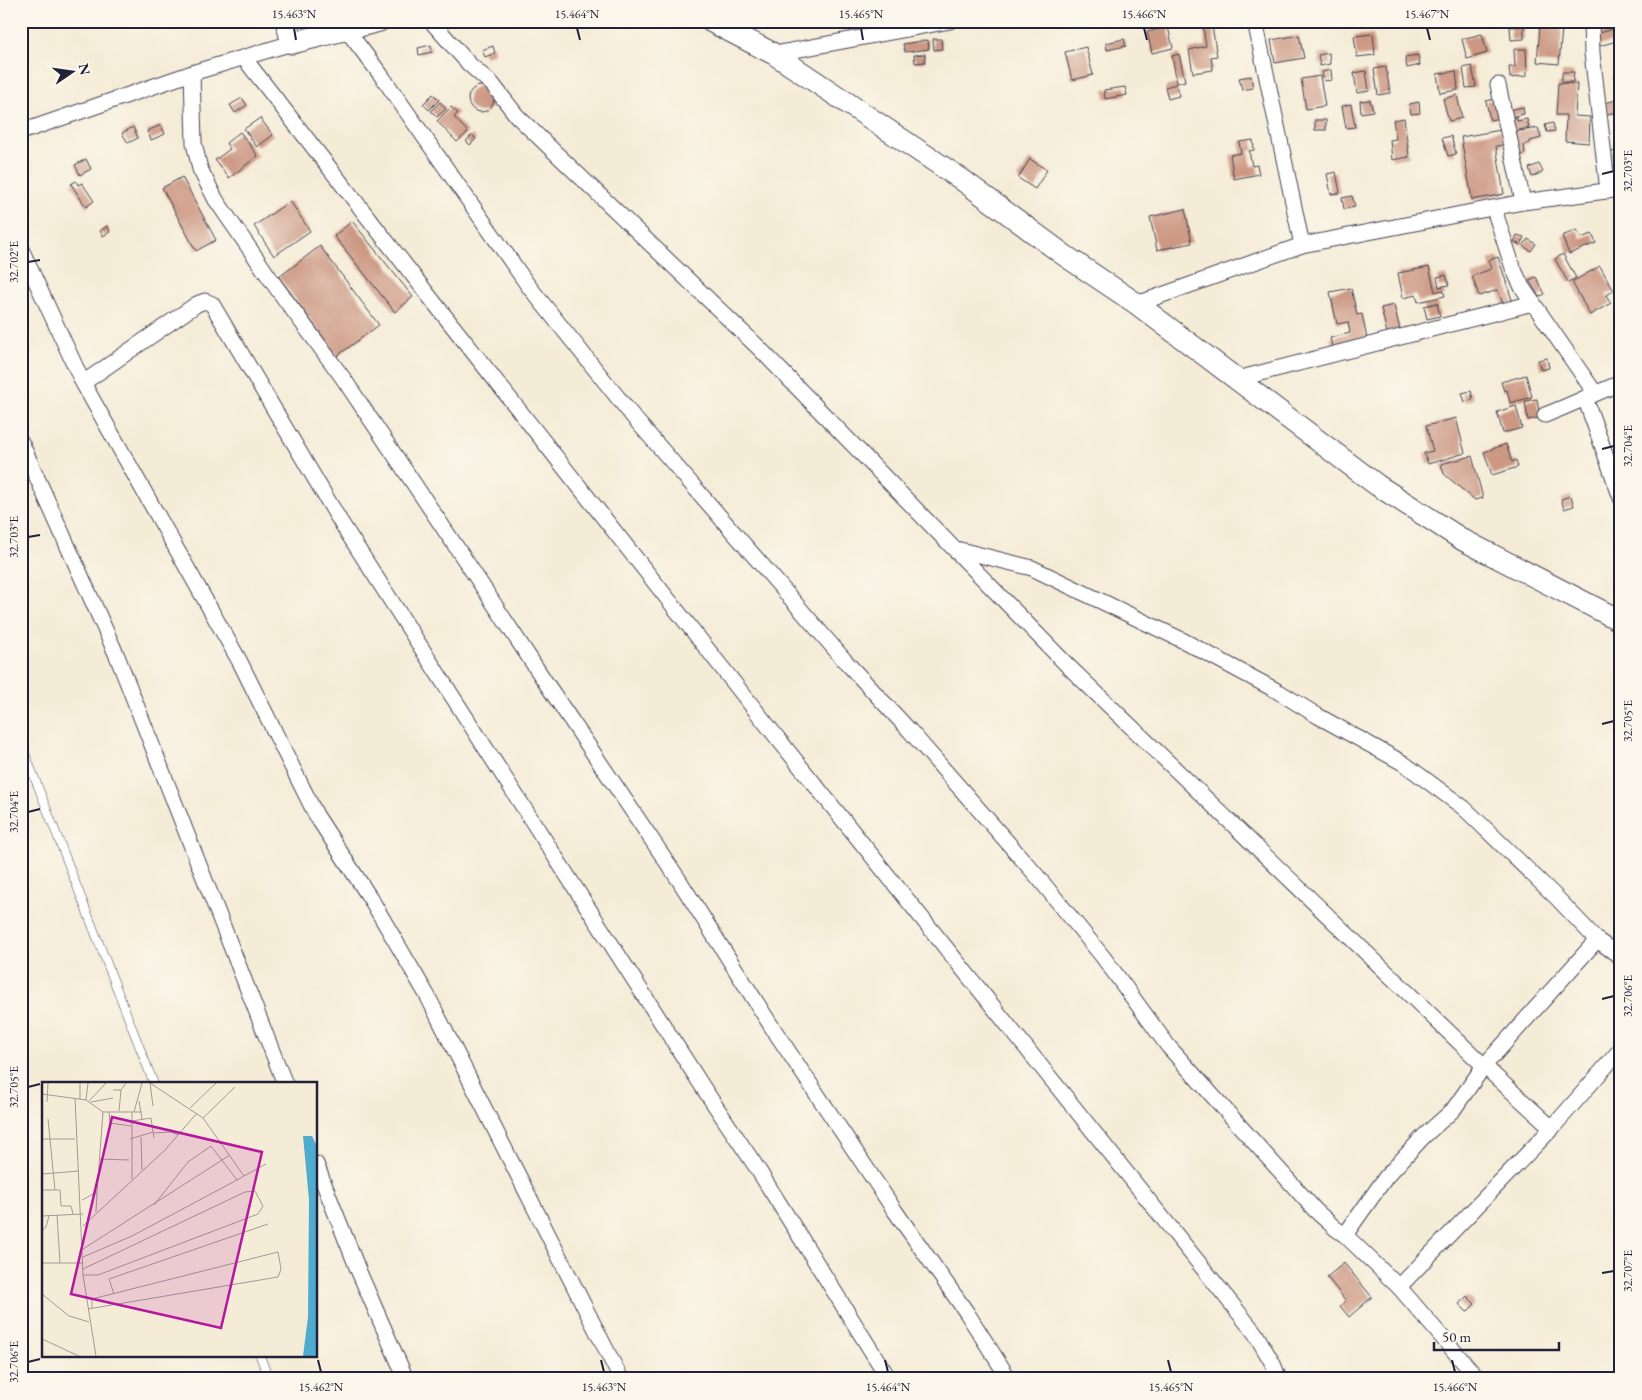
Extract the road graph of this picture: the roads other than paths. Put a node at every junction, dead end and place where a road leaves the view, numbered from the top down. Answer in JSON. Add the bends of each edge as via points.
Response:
{"nodes":[{"id":1,"x":286,"y":21,"type":"edge"},
{"id":2,"x":379,"y":21,"type":"edge"},
{"id":3,"x":431,"y":21,"type":"edge"},
{"id":4,"x":710,"y":21,"type":"edge"},
{"id":5,"x":950,"y":21,"type":"edge"},
{"id":6,"x":1255,"y":21,"type":"edge"},
{"id":7,"x":1591,"y":21,"type":"edge"},
{"id":8,"x":346,"y":29,"type":"junction"},
{"id":9,"x":292,"y":43,"type":"junction"},
{"id":10,"x":774,"y":54,"type":"junction"},
{"id":11,"x":244,"y":58,"type":"junction"},
{"id":12,"x":192,"y":73,"type":"junction"},
{"id":13,"x":1498,"y":85,"type":"dead end"},
{"id":14,"x":21,"y":132,"type":"edge"},
{"id":15,"x":1614,"y":190,"type":"edge"},
{"id":16,"x":1523,"y":202,"type":"junction"},
{"id":17,"x":1494,"y":209,"type":"junction"},
{"id":18,"x":1302,"y":245,"type":"junction"},
{"id":19,"x":21,"y":249,"type":"edge"},
{"id":20,"x":1532,"y":303,"type":"junction"},
{"id":21,"x":1137,"y":304,"type":"junction"},
{"id":22,"x":1236,"y":379,"type":"junction"},
{"id":23,"x":82,"y":383,"type":"junction"},
{"id":24,"x":1621,"y":384,"type":"edge"},
{"id":25,"x":1590,"y":395,"type":"junction"},
{"id":26,"x":1545,"y":415,"type":"dead end"},
{"id":27,"x":21,"y":442,"type":"edge"},
{"id":28,"x":1621,"y":498,"type":"edge"},
{"id":29,"x":956,"y":549,"type":"junction"},
{"id":30,"x":1621,"y":621,"type":"edge"},
{"id":31,"x":21,"y":743,"type":"edge"},
{"id":32,"x":1597,"y":940,"type":"junction"},
{"id":33,"x":1621,"y":958,"type":"edge"},
{"id":34,"x":1621,"y":1049,"type":"edge"},
{"id":35,"x":1484,"y":1066,"type":"junction"},
{"id":36,"x":153,"y":1082,"type":"edge"},
{"id":37,"x":284,"y":1082,"type":"edge"},
{"id":38,"x":1552,"y":1128,"type":"junction"},
{"id":39,"x":318,"y":1169,"type":"edge"},
{"id":40,"x":1346,"y":1235,"type":"junction"},
{"id":41,"x":1399,"y":1288,"type":"junction"},
{"id":42,"x":261,"y":1358,"type":"edge"},
{"id":43,"x":269,"y":1379,"type":"edge"},
{"id":44,"x":406,"y":1379,"type":"edge"},
{"id":45,"x":622,"y":1379,"type":"edge"},
{"id":46,"x":890,"y":1379,"type":"edge"},
{"id":47,"x":1009,"y":1379,"type":"edge"},
{"id":48,"x":1279,"y":1379,"type":"edge"},
{"id":49,"x":1478,"y":1379,"type":"edge"}],
"edges":[{"from":1,"to":9,"type":"street"},
{"from":2,"to":8,"type":"street"},
{"from":3,"to":29,"type":"street","via":[[518,116],[758,347]]},
{"from":4,"to":10,"type":"street"},
{"from":5,"to":10,"type":"street"},
{"from":6,"to":18,"type":"street"},
{"from":7,"to":15,"type":"street","via":[[1592,53]]},
{"from":8,"to":9,"type":"street"},
{"from":8,"to":40,"type":"street","via":[[382,75],[527,284],[635,419],[840,656],[1037,876],[1103,956],[1168,1046],[1315,1210]]},
{"from":9,"to":11,"type":"street"},
{"from":10,"to":21,"type":"street","via":[[961,179]]},
{"from":11,"to":12,"type":"street"},
{"from":11,"to":48,"type":"street","via":[[768,727],[1255,1333]]},
{"from":12,"to":14,"type":"street"},
{"from":12,"to":47,"type":"street","via":[[194,143],[200,169],[216,200],[343,378]]},
{"from":13,"to":16,"type":"street"},
{"from":15,"to":16,"type":"street"},
{"from":16,"to":17,"type":"street"},
{"from":17,"to":18,"type":"street"},
{"from":17,"to":20,"type":"street","via":[[1513,268]]},
{"from":18,"to":21,"type":"street"},
{"from":19,"to":23,"type":"street"},
{"from":20,"to":22,"type":"street"},
{"from":20,"to":25,"type":"street"},
{"from":21,"to":22,"type":"street"},
{"from":22,"to":30,"type":"street","via":[[1377,484],[1463,540]]},
{"from":23,"to":45,"type":"street","via":[[240,662],[316,815],[372,901],[427,995]]},
{"from":23,"to":46,"type":"street","via":[[197,304],[205,301],[212,304],[340,521]]},
{"from":24,"to":25,"type":"street"},
{"from":25,"to":26,"type":"street"},
{"from":25,"to":28,"type":"street"},
{"from":27,"to":37,"type":"street","via":[[117,656]]},
{"from":29,"to":32,"type":"street","via":[[1032,568],[1184,641],[1403,763],[1464,808]]},
{"from":29,"to":35,"type":"street","via":[[1075,673]]},
{"from":31,"to":36,"type":"lane"},
{"from":32,"to":33,"type":"street"},
{"from":32,"to":35,"type":"street"},
{"from":34,"to":38,"type":"street"},
{"from":35,"to":38,"type":"street"},
{"from":35,"to":40,"type":"street","via":[[1454,1110],[1424,1136],[1386,1177]]},
{"from":38,"to":41,"type":"street"},
{"from":39,"to":44,"type":"street"},
{"from":40,"to":41,"type":"street"},
{"from":41,"to":49,"type":"street"},
{"from":42,"to":43,"type":"lane"}]}
